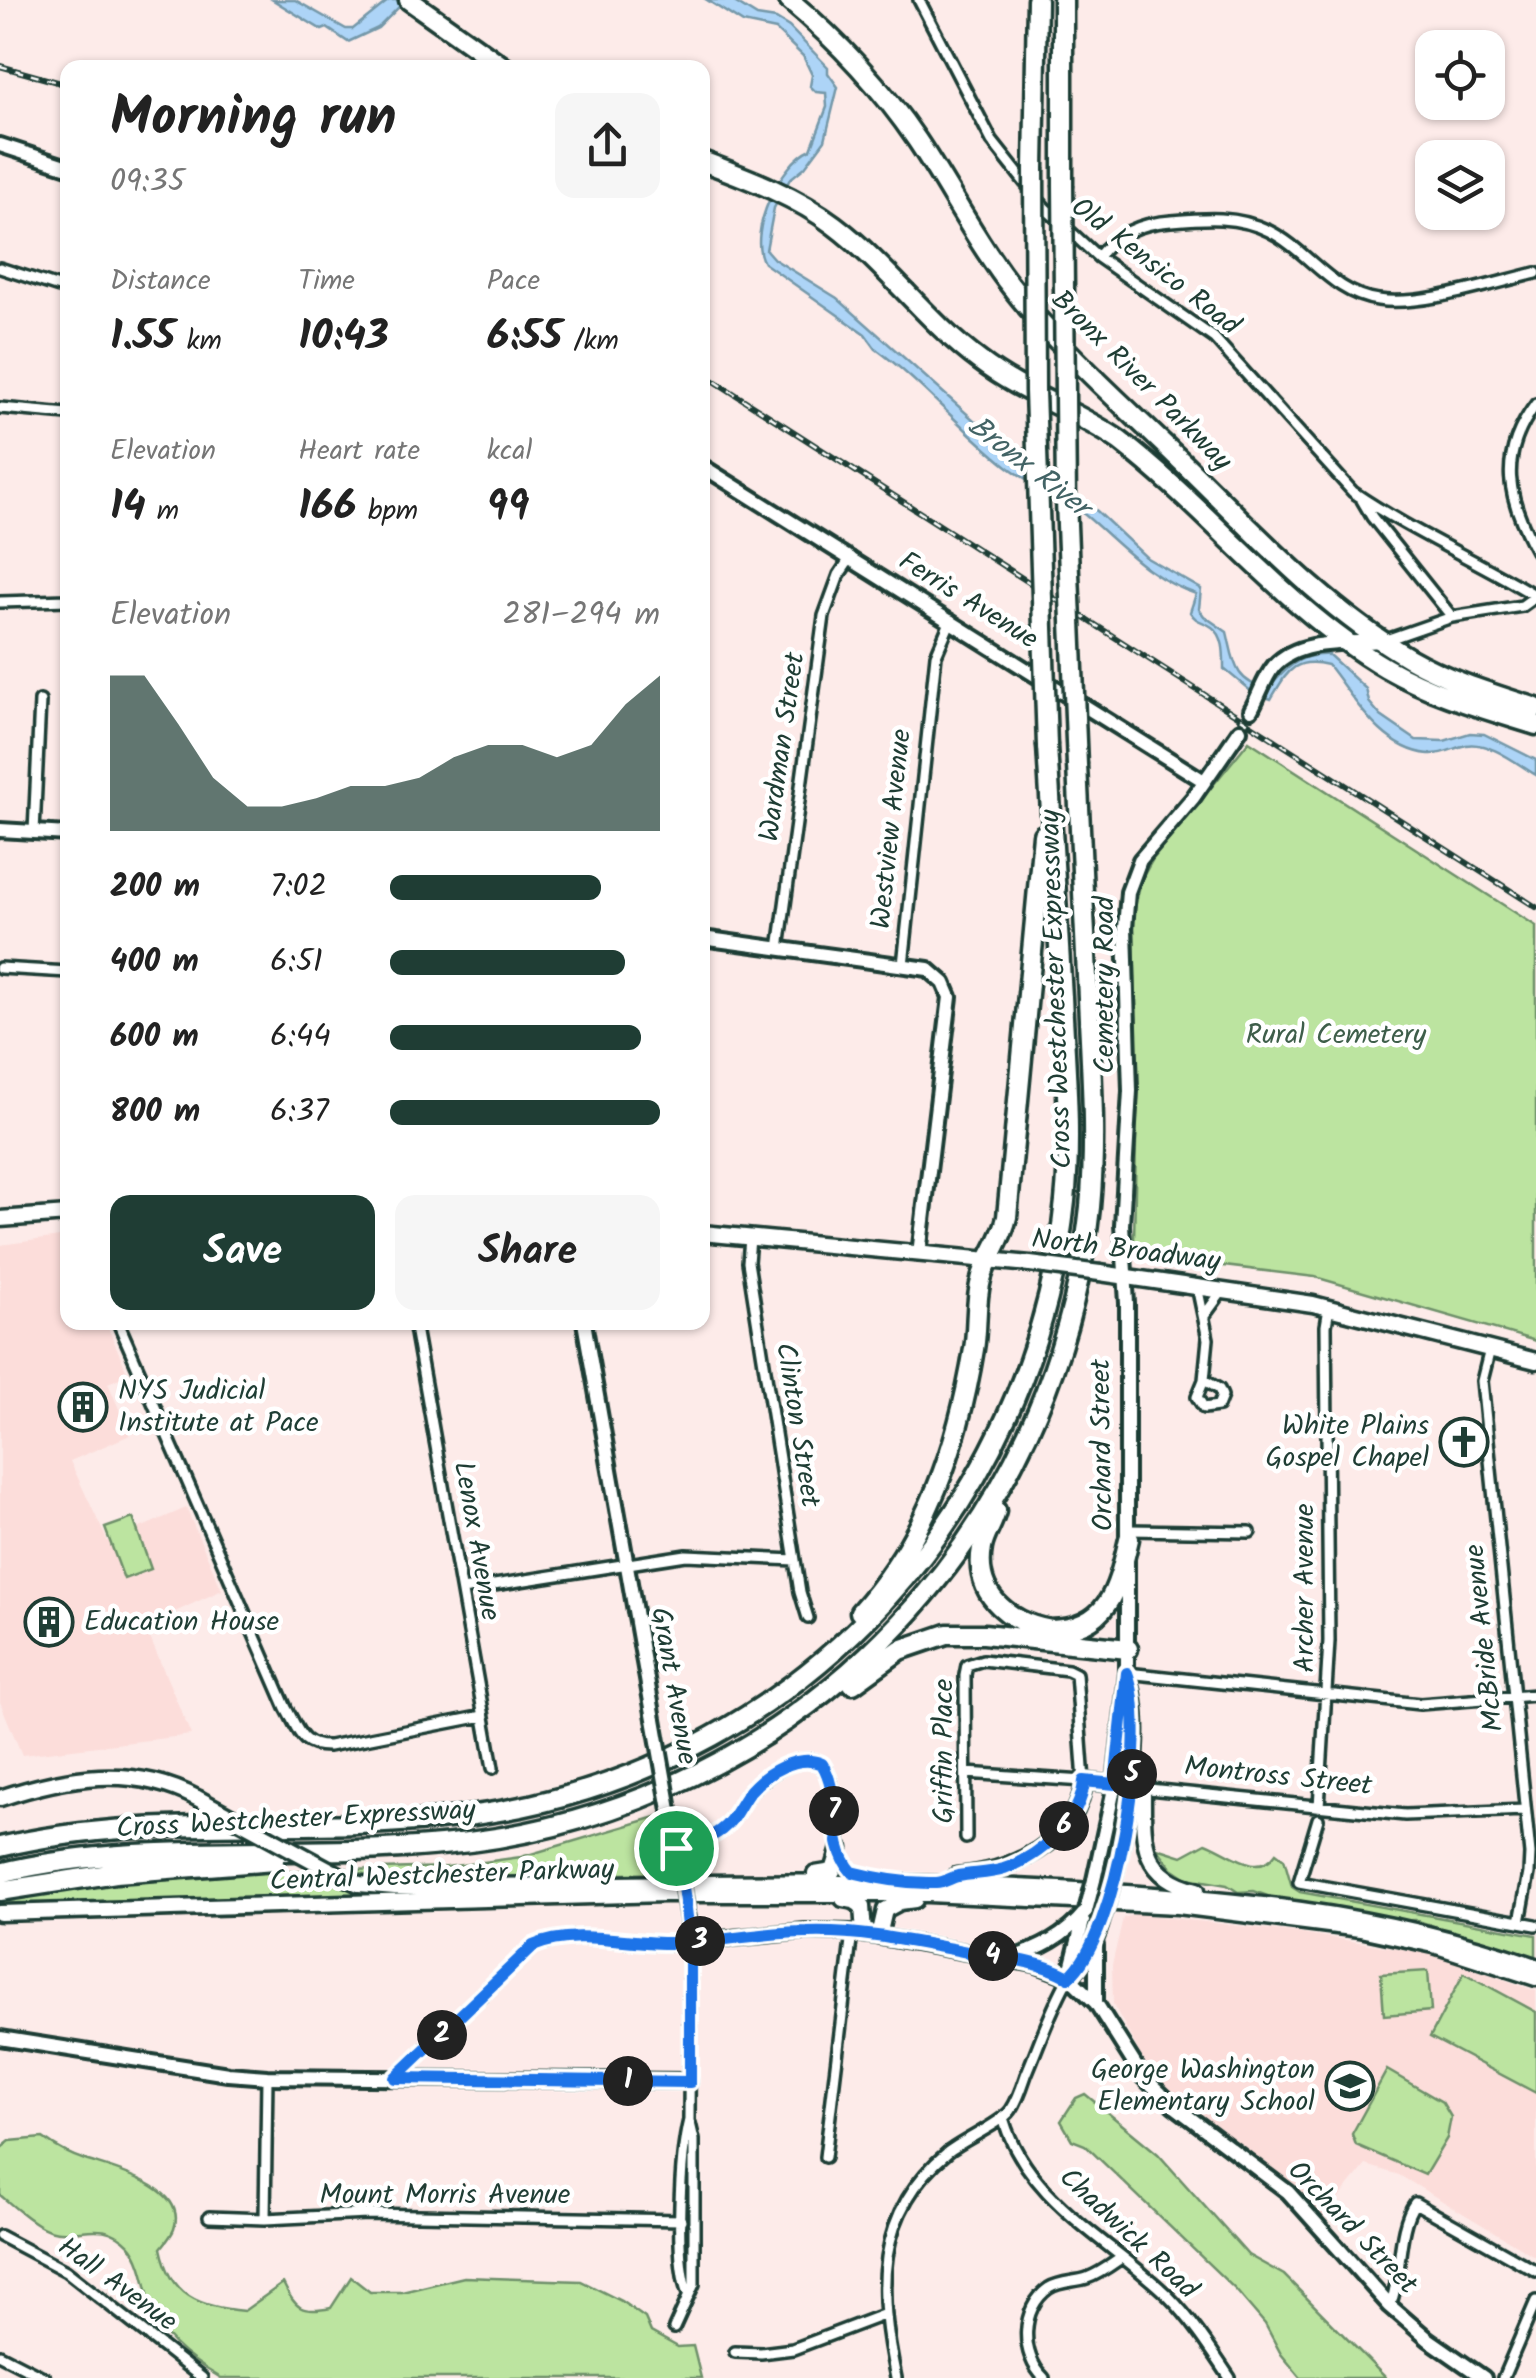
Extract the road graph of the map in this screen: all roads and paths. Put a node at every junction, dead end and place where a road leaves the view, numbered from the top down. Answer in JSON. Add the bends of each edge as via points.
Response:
{"nodes":[{"id":1,"x":790,"y":0,"type":"edge"},
{"id":2,"x":918,"y":0,"type":"edge"},
{"id":3,"x":1038,"y":0,"type":"edge"},
{"id":4,"x":1064,"y":0,"type":"edge"},
{"id":5,"x":415,"y":5,"type":"edge"},
{"id":6,"x":494,"y":60,"type":"edge"},
{"id":7,"x":0,"y":144,"type":"edge"},
{"id":8,"x":60,"y":164,"type":"edge"},
{"id":9,"x":710,"y":164,"type":"edge"},
{"id":10,"x":1098,"y":257,"type":"junction"},
{"id":11,"x":0,"y":268,"type":"edge"},
{"id":12,"x":1536,"y":273,"type":"edge"},
{"id":13,"x":60,"y":287,"type":"edge"},
{"id":14,"x":1535,"y":406,"type":"edge"},
{"id":15,"x":0,"y":408,"type":"edge"},
{"id":16,"x":60,"y":413,"type":"edge"},
{"id":17,"x":710,"y":471,"type":"edge"},
{"id":18,"x":1361,"y":498,"type":"junction"},
{"id":19,"x":1536,"y":552,"type":"edge"},
{"id":20,"x":851,"y":557,"type":"junction"},
{"id":21,"x":1536,"y":596,"type":"edge"},
{"id":22,"x":60,"y":600,"type":"edge"},
{"id":23,"x":0,"y":602,"type":"edge"},
{"id":24,"x":1452,"y":617,"type":"junction"},
{"id":25,"x":951,"y":620,"type":"junction"},
{"id":26,"x":1383,"y":641,"type":"junction"},
{"id":27,"x":1350,"y":644,"type":"junction"},
{"id":28,"x":40,"y":701,"type":"dead end"},
{"id":29,"x":1254,"y":705,"type":"dead end"},
{"id":30,"x":1536,"y":708,"type":"edge"},
{"id":31,"x":1536,"y":725,"type":"edge"},
{"id":32,"x":1240,"y":730,"type":"dead end"},
{"id":33,"x":1048,"y":753,"type":"junction"},
{"id":34,"x":1204,"y":781,"type":"junction"},
{"id":35,"x":0,"y":830,"type":"edge"},
{"id":36,"x":34,"y":832,"type":"junction"},
{"id":37,"x":60,"y":834,"type":"edge"},
{"id":38,"x":710,"y":939,"type":"edge"},
{"id":39,"x":779,"y":949,"type":"junction"},
{"id":40,"x":903,"y":966,"type":"junction"},
{"id":41,"x":0,"y":968,"type":"edge"},
{"id":42,"x":60,"y":972,"type":"edge"},
{"id":43,"x":60,"y":1215,"type":"edge"},
{"id":44,"x":0,"y":1220,"type":"edge"},
{"id":45,"x":710,"y":1234,"type":"edge"},
{"id":46,"x":750,"y":1238,"type":"junction"},
{"id":47,"x":919,"y":1254,"type":"junction"},
{"id":48,"x":992,"y":1259,"type":"junction"},
{"id":49,"x":1125,"y":1276,"type":"junction"},
{"id":50,"x":1197,"y":1286,"type":"junction"},
{"id":51,"x":1224,"y":1289,"type":"junction"},
{"id":52,"x":1329,"y":1308,"type":"junction"},
{"id":53,"x":1204,"y":1316,"type":"junction"},
{"id":54,"x":121,"y":1330,"type":"edge"},
{"id":55,"x":415,"y":1330,"type":"edge"},
{"id":56,"x":585,"y":1330,"type":"edge"},
{"id":57,"x":1490,"y":1349,"type":"junction"},
{"id":58,"x":1536,"y":1361,"type":"edge"},
{"id":59,"x":1204,"y":1380,"type":"dead end"},
{"id":60,"x":995,"y":1498,"type":"junction"},
{"id":61,"x":1250,"y":1532,"type":"dead end"},
{"id":62,"x":1129,"y":1534,"type":"junction"},
{"id":63,"x":795,"y":1560,"type":"junction"},
{"id":64,"x":625,"y":1564,"type":"junction"},
{"id":65,"x":462,"y":1590,"type":"junction"},
{"id":66,"x":808,"y":1618,"type":"dead end"},
{"id":67,"x":1045,"y":1630,"type":"junction"},
{"id":68,"x":1128,"y":1644,"type":"junction"},
{"id":69,"x":1127,"y":1673,"type":"junction"},
{"id":70,"x":827,"y":1692,"type":"junction"},
{"id":71,"x":1536,"y":1695,"type":"edge"},
{"id":72,"x":1327,"y":1696,"type":"junction"},
{"id":73,"x":1514,"y":1698,"type":"junction"},
{"id":74,"x":770,"y":1700,"type":"junction"},
{"id":75,"x":484,"y":1716,"type":"junction"},
{"id":76,"x":493,"y":1768,"type":"dead end"},
{"id":77,"x":966,"y":1773,"type":"junction"},
{"id":78,"x":1084,"y":1781,"type":"junction"},
{"id":79,"x":1115,"y":1784,"type":"junction"},
{"id":80,"x":1137,"y":1788,"type":"junction"},
{"id":81,"x":0,"y":1798,"type":"edge"},
{"id":82,"x":1319,"y":1807,"type":"junction"},
{"id":83,"x":1525,"y":1810,"type":"junction"},
{"id":84,"x":1318,"y":1819,"type":"dead end"},
{"id":85,"x":966,"y":1838,"type":"dead end"},
{"id":86,"x":0,"y":1847,"type":"edge"},
{"id":87,"x":373,"y":1848,"type":"junction"},
{"id":88,"x":676,"y":1848,"type":"junction"},
{"id":89,"x":840,"y":1848,"type":"junction"},
{"id":90,"x":0,"y":1873,"type":"edge"},
{"id":91,"x":891,"y":1882,"type":"junction"},
{"id":92,"x":942,"y":1883,"type":"junction"},
{"id":93,"x":755,"y":1888,"type":"junction"},
{"id":94,"x":0,"y":1891,"type":"edge"},
{"id":95,"x":928,"y":1894,"type":"junction"},
{"id":96,"x":1256,"y":1904,"type":"junction"},
{"id":97,"x":1086,"y":1911,"type":"junction"},
{"id":98,"x":0,"y":1913,"type":"edge"},
{"id":99,"x":1520,"y":1922,"type":"junction"},
{"id":100,"x":1536,"y":1925,"type":"edge"},
{"id":101,"x":865,"y":1934,"type":"junction"},
{"id":102,"x":1096,"y":1940,"type":"junction"},
{"id":103,"x":690,"y":1942,"type":"junction"},
{"id":104,"x":1008,"y":1959,"type":"junction"},
{"id":105,"x":1536,"y":1966,"type":"edge"},
{"id":106,"x":1069,"y":1977,"type":"junction"},
{"id":107,"x":1536,"y":1978,"type":"edge"},
{"id":108,"x":1096,"y":2003,"type":"junction"},
{"id":109,"x":0,"y":2038,"type":"edge"},
{"id":110,"x":267,"y":2077,"type":"junction"},
{"id":111,"x":395,"y":2078,"type":"junction"},
{"id":112,"x":690,"y":2082,"type":"junction"},
{"id":113,"x":1003,"y":2118,"type":"junction"},
{"id":114,"x":689,"y":2120,"type":"junction"},
{"id":115,"x":825,"y":2157,"type":"dead end"},
{"id":116,"x":210,"y":2217,"type":"dead end"},
{"id":117,"x":264,"y":2219,"type":"junction"},
{"id":118,"x":681,"y":2220,"type":"junction"},
{"id":119,"x":0,"y":2236,"type":"edge"},
{"id":120,"x":1121,"y":2258,"type":"junction"},
{"id":121,"x":1536,"y":2271,"type":"edge"},
{"id":122,"x":688,"y":2294,"type":"junction"},
{"id":123,"x":1536,"y":2301,"type":"edge"},
{"id":124,"x":1390,"y":2306,"type":"junction"},
{"id":125,"x":883,"y":2315,"type":"junction"},
{"id":126,"x":674,"y":2328,"type":"dead end"},
{"id":127,"x":736,"y":2352,"type":"dead end"},
{"id":128,"x":0,"y":2356,"type":"edge"},
{"id":129,"x":45,"y":2378,"type":"edge"},
{"id":130,"x":202,"y":2378,"type":"edge"},
{"id":131,"x":896,"y":2378,"type":"edge"},
{"id":132,"x":1044,"y":2378,"type":"edge"},
{"id":133,"x":1230,"y":2378,"type":"edge"},
{"id":134,"x":1484,"y":2378,"type":"edge"},
{"id":135,"x":1503,"y":2378,"type":"edge"}],
"edges":[{"from":1,"to":26,"type":"highway","name":"Bronx River Parkway","via":[[885,96],[994,262],[1057,340],[1297,572]]},
{"from":2,"to":10,"type":"street","name":"Old Kensico Road","via":[[992,141],[1045,208]]},
{"from":3,"to":33,"type":"highway","name":"Cross Westchester Expressway","bridge":true,"via":[[1036,410]]},
{"from":4,"to":60,"type":"highway","name":"Cross Westchester Expressway","bridge":true,"via":[[1065,483],[1093,1120],[1090,1209],[1060,1350]]},
{"from":5,"to":6,"type":"highway"},
{"from":7,"to":8,"type":"street"},
{"from":9,"to":27,"type":"highway","name":"Bronx River Parkway","via":[[804,206],[855,242],[978,360],[1133,451]]},
{"from":10,"to":12,"type":"street","via":[[1135,228],[1204,218],[1240,220],[1271,232],[1346,290],[1380,301]]},
{"from":10,"to":18,"type":"street","name":"Old Kensico Road","via":[[1214,338]]},
{"from":11,"to":13,"type":"street"},
{"from":14,"to":19,"type":"street","via":[[1519,433],[1510,480],[1518,517]]},
{"from":15,"to":16,"type":"street"},
{"from":17,"to":20,"type":"street","name":"Ferris Avenue"},
{"from":18,"to":21,"type":"street","name":"Old Kensico Road"},
{"from":18,"to":24,"type":"street","name":"Old Kensico Road"},
{"from":20,"to":25,"type":"street","name":"Ferris Avenue"},
{"from":20,"to":39,"type":"street","name":"Wardman Street","via":[[824,616]]},
{"from":21,"to":24,"type":"street","via":[[1522,606]]},
{"from":22,"to":23,"type":"street"},
{"from":24,"to":26,"type":"street"},
{"from":25,"to":34,"type":"street","name":"Ferris Avenue"},
{"from":25,"to":40,"type":"street","name":"Westview Avenue","via":[[936,655]]},
{"from":26,"to":27,"type":"street"},
{"from":26,"to":30,"type":"highway","name":"Bronx River Parkway","via":[[1440,674]]},
{"from":27,"to":29,"type":"street","via":[[1289,655],[1277,663]]},
{"from":27,"to":31,"type":"highway","name":"Bronx River Parkway","via":[[1417,684]]},
{"from":28,"to":36,"type":"street"},
{"from":32,"to":34,"type":"street","name":"Cemetery Road"},
{"from":33,"to":48,"type":"highway","via":[[1007,1217]]},
{"from":33,"to":74,"type":"highway","name":"Cross Westchester Expressway","via":[[1068,1137],[1060,1241],[1041,1325],[996,1440],[943,1530],[864,1624]]},
{"from":34,"to":49,"type":"street","name":"Cemetery Road","via":[[1140,860],[1128,892]]},
{"from":35,"to":36,"type":"street"},
{"from":36,"to":37,"type":"street"},
{"from":38,"to":39,"type":"street"},
{"from":39,"to":40,"type":"street"},
{"from":40,"to":47,"type":"street","name":"Westview Avenue","via":[[933,972],[950,997]]},
{"from":41,"to":42,"type":"street"},
{"from":43,"to":44,"type":"main road"},
{"from":45,"to":46,"type":"main road","name":"North Broadway"},
{"from":46,"to":47,"type":"main road","name":"North Broadway"},
{"from":46,"to":63,"type":"street","name":"Clinton Street","via":[[748,1262]]},
{"from":47,"to":48,"type":"main road","name":"North Broadway"},
{"from":48,"to":49,"type":"main road","name":"North Broadway","bridge":true},
{"from":48,"to":74,"type":"highway","via":[[981,1279],[960,1424],[931,1504],[872,1599]]},
{"from":49,"to":50,"type":"main road","name":"North Broadway"},
{"from":49,"to":62,"type":"street","name":"Orchard Street"},
{"from":50,"to":51,"type":"main road","name":"North Broadway"},
{"from":50,"to":53,"type":"street"},
{"from":51,"to":52,"type":"main road","name":"North Broadway"},
{"from":51,"to":53,"type":"street"},
{"from":52,"to":57,"type":"main road","name":"North Broadway"},
{"from":52,"to":72,"type":"street","name":"Archer Avenue"},
{"from":53,"to":59,"type":"street"},
{"from":54,"to":75,"type":"street","via":[[305,1741],[329,1746]]},
{"from":55,"to":65,"type":"street","name":"Lenox Avenue"},
{"from":56,"to":64,"type":"street","name":"Grant Avenue"},
{"from":57,"to":58,"type":"main road","name":"North Broadway"},
{"from":57,"to":73,"type":"street","name":"McBride Avenue","via":[[1482,1381]]},
{"from":60,"to":67,"type":"highway","via":[[981,1557],[986,1589],[1014,1620]]},
{"from":60,"to":70,"type":"highway","name":"Cross Westchester Expressway","via":[[908,1616]]},
{"from":61,"to":62,"type":"street"},
{"from":62,"to":67,"type":"highway","via":[[1116,1589],[1104,1608],[1078,1626]]},
{"from":62,"to":68,"type":"street","name":"Orchard Street"},
{"from":63,"to":64,"type":"street","via":[[686,1555]]},
{"from":63,"to":66,"type":"street","name":"Clinton Street"},
{"from":64,"to":65,"type":"street"},
{"from":64,"to":88,"type":"street","name":"Grant Avenue","bridge":true},
{"from":65,"to":75,"type":"street","name":"Lenox Avenue"},
{"from":67,"to":68,"type":"highway"},
{"from":68,"to":69,"type":"street","name":"Orchard Street"},
{"from":68,"to":70,"type":"highway","via":[[947,1634],[914,1643],[846,1689]]},
{"from":69,"to":72,"type":"street"},
{"from":69,"to":79,"type":"street","name":"Orchard Street"},
{"from":69,"to":80,"type":"street","name":"Orchard Street"},
{"from":70,"to":87,"type":"highway","name":"Cross Westchester Expressway","via":[[706,1770],[606,1811],[500,1837]]},
{"from":71,"to":73,"type":"street"},
{"from":72,"to":73,"type":"street","via":[[1420,1704]]},
{"from":72,"to":82,"type":"street","name":"Archer Avenue"},
{"from":73,"to":83,"type":"street","name":"McBride Avenue"},
{"from":74,"to":86,"type":"highway","name":"Cross Westchester Expressway","via":[[647,1768],[513,1809],[372,1823],[120,1829]]},
{"from":75,"to":76,"type":"street","name":"Lenox Avenue"},
{"from":77,"to":78,"type":"street","name":"Montross Street"},
{"from":77,"to":78,"type":"street","name":"Griffin Place","via":[[964,1675],[967,1665],[984,1660],[1076,1674]]},
{"from":77,"to":85,"type":"street","name":"Griffin Place"},
{"from":78,"to":79,"type":"street","name":"Montross Street"},
{"from":78,"to":92,"type":"main road","via":[[1066,1824],[1026,1859]]},
{"from":79,"to":80,"type":"street","name":"Montross Street"},
{"from":79,"to":97,"type":"street","name":"Orchard Street","bridge":true},
{"from":80,"to":82,"type":"street","name":"Montross Street"},
{"from":80,"to":96,"type":"main road","via":[[1145,1849],[1164,1876]]},
{"from":80,"to":102,"type":"street","bridge":true},
{"from":81,"to":93,"type":"main road","name":"Central Westchester Parkway","bridge":true,"via":[[56,1782],[148,1779],[359,1884]]},
{"from":82,"to":83,"type":"street","name":"Montross Street","via":[[1405,1816]]},
{"from":83,"to":99,"type":"street","name":"McBride Avenue","via":[[1530,1873]]},
{"from":84,"to":99,"type":"street","via":[[1298,1882]]},
{"from":87,"to":90,"type":"highway","name":"Cross Westchester Expressway","via":[[122,1854]]},
{"from":87,"to":94,"type":"highway"},
{"from":88,"to":89,"type":"street","via":[[723,1829],[769,1775],[812,1760],[828,1775]]},
{"from":88,"to":103,"type":"street","name":"Grant Avenue","bridge":true},
{"from":89,"to":91,"type":"main road","via":[[852,1872]]},
{"from":89,"to":93,"type":"main road","via":[[830,1873]]},
{"from":91,"to":92,"type":"main road","name":"Central Westchester Parkway"},
{"from":91,"to":93,"type":"main road","name":"Central Westchester Parkway"},
{"from":92,"to":96,"type":"main road","name":"Central Westchester Parkway"},
{"from":93,"to":95,"type":"main road","name":"Central Westchester Parkway"},
{"from":93,"to":98,"type":"main road","name":"Central Westchester Parkway"},
{"from":93,"to":101,"type":"main road","via":[[854,1901],[865,1914]]},
{"from":95,"to":101,"type":"main road","via":[[890,1906]]},
{"from":95,"to":107,"type":"main road","name":"Central Westchester Parkway","via":[[1178,1906],[1360,1929]]},
{"from":96,"to":105,"type":"main road","name":"Central Westchester Parkway","via":[[1402,1926]]},
{"from":97,"to":104,"type":"street","via":[[1059,1938]]},
{"from":97,"to":106,"type":"street","name":"Orchard Street"},
{"from":99,"to":100,"type":"street"},
{"from":101,"to":103,"type":"street"},
{"from":101,"to":104,"type":"street"},
{"from":101,"to":115,"type":"street"},
{"from":102,"to":106,"type":"street"},
{"from":102,"to":108,"type":"street"},
{"from":103,"to":111,"type":"street","via":[[539,1943]]},
{"from":103,"to":112,"type":"street","name":"Grant Avenue"},
{"from":104,"to":106,"type":"street"},
{"from":106,"to":108,"type":"street","name":"Orchard Street"},
{"from":106,"to":113,"type":"street"},
{"from":108,"to":124,"type":"street","name":"Orchard Street","via":[[1142,2076],[1288,2192]]},
{"from":109,"to":110,"type":"street"},
{"from":110,"to":111,"type":"street"},
{"from":110,"to":117,"type":"street"},
{"from":111,"to":112,"type":"street"},
{"from":112,"to":114,"type":"street","name":"Grant Avenue"},
{"from":113,"to":120,"type":"street","name":"Chadwick Road","via":[[1030,2173]]},
{"from":113,"to":125,"type":"street","via":[[942,2157],[907,2202],[888,2251]]},
{"from":114,"to":118,"type":"street","name":"Grant Avenue"},
{"from":114,"to":122,"type":"street","name":"Grant Avenue","via":[[694,2284]]},
{"from":116,"to":117,"type":"street","name":"Mount Morris Avenue"},
{"from":117,"to":118,"type":"street","name":"Mount Morris Avenue","via":[[367,2214]]},
{"from":118,"to":122,"type":"street","name":"Grant Avenue"},
{"from":119,"to":130,"type":"street","name":"Hall Avenue","via":[[66,2271]]},
{"from":120,"to":132,"type":"street","via":[[1090,2277],[1053,2285],[1033,2308],[1025,2334],[1032,2364]]},
{"from":120,"to":133,"type":"street","name":"Chadwick Road","via":[[1170,2298]]},
{"from":121,"to":124,"type":"street","via":[[1416,2203]]},
{"from":122,"to":126,"type":"street","name":"Grant Avenue"},
{"from":123,"to":135,"type":"street"},
{"from":124,"to":134,"type":"street","name":"Orchard Street"},
{"from":125,"to":127,"type":"street","via":[[793,2349]]},
{"from":125,"to":131,"type":"street"},
{"from":128,"to":129,"type":"street"}]}
